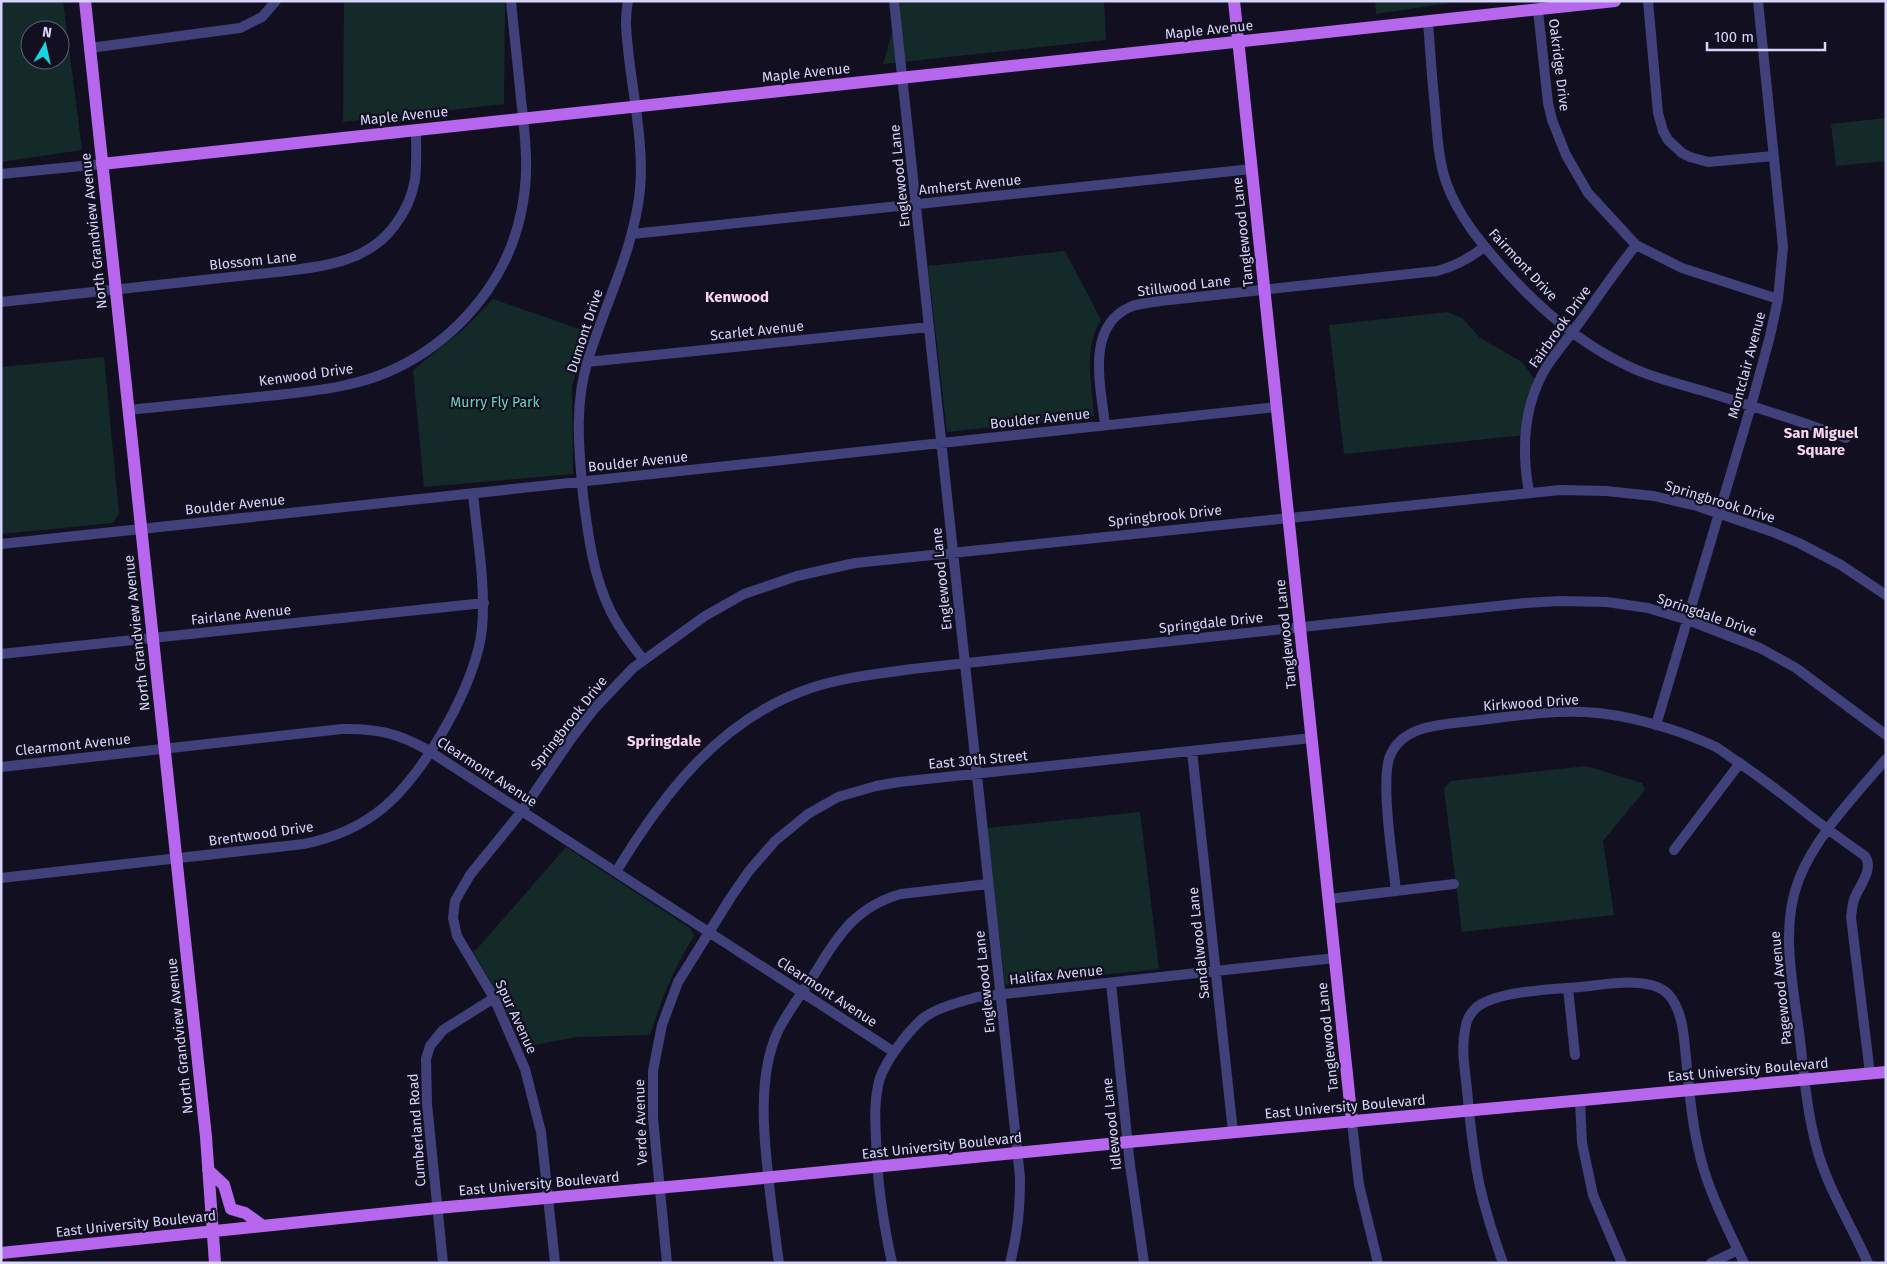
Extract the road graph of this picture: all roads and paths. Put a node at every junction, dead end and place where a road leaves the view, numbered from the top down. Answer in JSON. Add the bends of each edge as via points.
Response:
{"nodes":[{"id":1,"x":85,"y":1,"type":"edge"},
{"id":2,"x":276,"y":1,"type":"edge"},
{"id":3,"x":511,"y":1,"type":"edge"},
{"id":4,"x":628,"y":1,"type":"edge"},
{"id":5,"x":894,"y":1,"type":"edge"},
{"id":6,"x":1234,"y":1,"type":"edge"},
{"id":7,"x":1615,"y":1,"type":"edge"},
{"id":8,"x":1648,"y":1,"type":"edge"},
{"id":9,"x":1758,"y":1,"type":"edge"},
{"id":10,"x":1538,"y":10,"type":"junction"},
{"id":11,"x":1428,"y":21,"type":"junction"},
{"id":12,"x":1238,"y":42,"type":"junction"},
{"id":13,"x":90,"y":48,"type":"junction"},
{"id":14,"x":903,"y":78,"type":"junction"},
{"id":15,"x":634,"y":107,"type":"junction"},
{"id":16,"x":523,"y":118,"type":"junction"},
{"id":17,"x":416,"y":130,"type":"junction"},
{"id":18,"x":1774,"y":156,"type":"junction"},
{"id":19,"x":102,"y":164,"type":"junction"},
{"id":20,"x":1252,"y":169,"type":"junction"},
{"id":21,"x":1,"y":174,"type":"edge"},
{"id":22,"x":916,"y":204,"type":"junction"},
{"id":23,"x":632,"y":234,"type":"junction"},
{"id":24,"x":1636,"y":245,"type":"junction"},
{"id":25,"x":1484,"y":246,"type":"junction"},
{"id":26,"x":115,"y":290,"type":"junction"},
{"id":27,"x":1264,"y":290,"type":"junction"},
{"id":28,"x":1778,"y":299,"type":"junction"},
{"id":29,"x":1,"y":302,"type":"edge"},
{"id":30,"x":929,"y":327,"type":"junction"},
{"id":31,"x":1572,"y":333,"type":"junction"},
{"id":32,"x":587,"y":362,"type":"junction"},
{"id":33,"x":1751,"y":406,"type":"junction"},
{"id":34,"x":1277,"y":407,"type":"junction"},
{"id":35,"x":128,"y":410,"type":"junction"},
{"id":36,"x":1105,"y":425,"type":"junction"},
{"id":37,"x":1846,"y":438,"type":"dead end"},
{"id":38,"x":942,"y":443,"type":"junction"},
{"id":39,"x":582,"y":482,"type":"junction"},
{"id":40,"x":1529,"y":492,"type":"junction"},
{"id":41,"x":472,"y":493,"type":"junction"},
{"id":42,"x":1719,"y":514,"type":"junction"},
{"id":43,"x":1288,"y":517,"type":"junction"},
{"id":44,"x":141,"y":529,"type":"junction"},
{"id":45,"x":1,"y":544,"type":"edge"},
{"id":46,"x":953,"y":553,"type":"junction"},
{"id":47,"x":1886,"y":595,"type":"edge"},
{"id":48,"x":484,"y":604,"type":"junction"},
{"id":49,"x":1688,"y":620,"type":"junction"},
{"id":50,"x":1300,"y":627,"type":"junction"},
{"id":51,"x":152,"y":638,"type":"junction"},
{"id":52,"x":1,"y":654,"type":"edge"},
{"id":53,"x":643,"y":660,"type":"junction"},
{"id":54,"x":965,"y":664,"type":"junction"},
{"id":55,"x":1656,"y":726,"type":"junction"},
{"id":56,"x":1886,"y":735,"type":"edge"},
{"id":57,"x":1312,"y":738,"type":"junction"},
{"id":58,"x":164,"y":748,"type":"junction"},
{"id":59,"x":1192,"y":751,"type":"junction"},
{"id":60,"x":430,"y":752,"type":"junction"},
{"id":61,"x":1886,"y":759,"type":"edge"},
{"id":62,"x":1740,"y":763,"type":"junction"},
{"id":63,"x":1,"y":766,"type":"edge"},
{"id":64,"x":977,"y":775,"type":"junction"},
{"id":65,"x":522,"y":811,"type":"junction"},
{"id":66,"x":1828,"y":830,"type":"junction"},
{"id":67,"x":1674,"y":850,"type":"dead end"},
{"id":68,"x":176,"y":859,"type":"junction"},
{"id":69,"x":616,"y":872,"type":"junction"},
{"id":70,"x":1,"y":878,"type":"edge"},
{"id":71,"x":988,"y":884,"type":"junction"},
{"id":72,"x":1454,"y":884,"type":"dead end"},
{"id":73,"x":1396,"y":891,"type":"junction"},
{"id":74,"x":1329,"y":899,"type":"junction"},
{"id":75,"x":708,"y":932,"type":"junction"},
{"id":76,"x":1335,"y":958,"type":"junction"},
{"id":77,"x":1216,"y":971,"type":"junction"},
{"id":78,"x":1111,"y":982,"type":"junction"},
{"id":79,"x":1568,"y":988,"type":"junction"},
{"id":80,"x":803,"y":993,"type":"junction"},
{"id":81,"x":1000,"y":995,"type":"junction"},
{"id":82,"x":494,"y":998,"type":"junction"},
{"id":83,"x":894,"y":1052,"type":"junction"},
{"id":84,"x":1575,"y":1055,"type":"dead end"},
{"id":85,"x":1886,"y":1072,"type":"edge"},
{"id":86,"x":1870,"y":1074,"type":"junction"},
{"id":87,"x":1805,"y":1080,"type":"junction"},
{"id":88,"x":1689,"y":1091,"type":"junction"},
{"id":89,"x":1580,"y":1100,"type":"junction"},
{"id":90,"x":1469,"y":1111,"type":"junction"},
{"id":91,"x":1352,"y":1122,"type":"junction"},
{"id":92,"x":1233,"y":1132,"type":"junction"},
{"id":93,"x":1128,"y":1142,"type":"junction"},
{"id":94,"x":1017,"y":1154,"type":"junction"},
{"id":95,"x":877,"y":1167,"type":"junction"},
{"id":96,"x":208,"y":1170,"type":"junction"},
{"id":97,"x":768,"y":1178,"type":"junction"},
{"id":98,"x":658,"y":1188,"type":"junction"},
{"id":99,"x":550,"y":1198,"type":"junction"},
{"id":100,"x":437,"y":1208,"type":"junction"},
{"id":101,"x":263,"y":1226,"type":"junction"},
{"id":102,"x":212,"y":1232,"type":"junction"},
{"id":103,"x":1738,"y":1250,"type":"junction"},
{"id":104,"x":1,"y":1253,"type":"edge"},
{"id":105,"x":215,"y":1263,"type":"edge"},
{"id":106,"x":443,"y":1263,"type":"edge"},
{"id":107,"x":555,"y":1263,"type":"edge"},
{"id":108,"x":667,"y":1263,"type":"edge"},
{"id":109,"x":779,"y":1263,"type":"edge"},
{"id":110,"x":892,"y":1263,"type":"edge"},
{"id":111,"x":1010,"y":1263,"type":"edge"},
{"id":112,"x":1144,"y":1263,"type":"edge"},
{"id":113,"x":1378,"y":1263,"type":"edge"},
{"id":114,"x":1503,"y":1263,"type":"edge"},
{"id":115,"x":1622,"y":1263,"type":"edge"},
{"id":116,"x":1711,"y":1263,"type":"edge"},
{"id":117,"x":1744,"y":1263,"type":"edge"},
{"id":118,"x":1868,"y":1263,"type":"edge"}],
"edges":[{"from":1,"to":13,"type":"main road","name":"North Grandview Avenue"},
{"from":2,"to":13,"type":"street","via":[[262,17],[240,28]]},
{"from":3,"to":16,"type":"street","name":"Kenwood Drive"},
{"from":4,"to":15,"type":"street","name":"Dumont Drive","via":[[627,35]]},
{"from":5,"to":14,"type":"street","name":"Englewood Lane"},
{"from":6,"to":12,"type":"main road","name":"Tanglewood Lane"},
{"from":7,"to":10,"type":"main road","name":"Maple Avenue"},
{"from":8,"to":18,"type":"street","via":[[1658,113],[1668,140],[1682,153],[1708,162]]},
{"from":9,"to":18,"type":"street","name":"Montclair Avenue"},
{"from":10,"to":11,"type":"main road","name":"Maple Avenue"},
{"from":10,"to":24,"type":"street","name":"Oakridge Drive","via":[[1548,103],[1557,135],[1588,193]]},
{"from":11,"to":12,"type":"main road","name":"Maple Avenue"},
{"from":11,"to":25,"type":"street","name":"Fairmont Drive","via":[[1441,161],[1446,182],[1456,206]]},
{"from":12,"to":14,"type":"main road","name":"Maple Avenue"},
{"from":12,"to":20,"type":"main road","name":"Tanglewood Lane"},
{"from":13,"to":19,"type":"main road","name":"North Grandview Avenue"},
{"from":14,"to":15,"type":"main road","name":"Maple Avenue"},
{"from":14,"to":22,"type":"street","name":"Englewood Lane"},
{"from":15,"to":16,"type":"main road","name":"Maple Avenue"},
{"from":15,"to":23,"type":"street","name":"Dumont Drive","via":[[640,153],[640,190]]},
{"from":16,"to":17,"type":"main road","name":"Maple Avenue"},
{"from":16,"to":35,"type":"street","name":"Kenwood Drive","via":[[525,189],[511,246],[480,301],[455,329],[425,353],[368,380],[347,385]]},
{"from":17,"to":19,"type":"main road","name":"Maple Avenue"},
{"from":17,"to":26,"type":"street","name":"Blossom Lane","via":[[416,164],[407,205],[383,239],[362,254],[319,267]]},
{"from":18,"to":28,"type":"street","name":"Montclair Avenue","via":[[1783,246]]},
{"from":19,"to":21,"type":"street","name":"Maple Avenue"},
{"from":19,"to":26,"type":"main road","name":"North Grandview Avenue"},
{"from":20,"to":22,"type":"street","name":"Amherst Avenue"},
{"from":20,"to":27,"type":"main road","name":"Tanglewood Lane"},
{"from":22,"to":23,"type":"street","name":"Amherst Avenue"},
{"from":22,"to":30,"type":"street","name":"Englewood Lane"},
{"from":23,"to":32,"type":"street","name":"Dumont Drive"},
{"from":24,"to":28,"type":"street","name":"Oakridge Drive","via":[[1682,268]]},
{"from":24,"to":31,"type":"street","name":"Fairbrook Drive"},
{"from":25,"to":27,"type":"street","name":"Stillwood Lane","via":[[1470,258],[1437,271]]},
{"from":25,"to":31,"type":"street","name":"Fairmont Drive","via":[[1529,297]]},
{"from":26,"to":29,"type":"street","name":"Blossom Lane"},
{"from":26,"to":35,"type":"main road","name":"North Grandview Avenue"},
{"from":27,"to":34,"type":"main road","name":"Tanglewood Lane"},
{"from":27,"to":36,"type":"street","name":"Stillwood Lane","via":[[1138,304],[1121,312],[1108,326],[1100,346]]},
{"from":28,"to":33,"type":"street","name":"Montclair Avenue"},
{"from":30,"to":32,"type":"street","name":"Scarlet Avenue"},
{"from":30,"to":38,"type":"street","name":"Englewood Lane"},
{"from":31,"to":33,"type":"street","name":"Fairmont Drive","via":[[1629,367]]},
{"from":31,"to":40,"type":"street","name":"Fairbrook Drive","via":[[1541,378],[1529,410],[1524,442]]},
{"from":32,"to":39,"type":"street","name":"Dumont Drive","via":[[581,393],[578,444]]},
{"from":33,"to":37,"type":"street"},
{"from":33,"to":42,"type":"street","name":"Montclair Avenue"},
{"from":34,"to":36,"type":"street","name":"Boulder Avenue"},
{"from":34,"to":43,"type":"main road","name":"Tanglewood Lane"},
{"from":35,"to":44,"type":"main road","name":"North Grandview Avenue"},
{"from":36,"to":38,"type":"street","name":"Boulder Avenue"},
{"from":38,"to":39,"type":"street","name":"Boulder Avenue"},
{"from":38,"to":46,"type":"street","name":"Englewood Lane"},
{"from":39,"to":41,"type":"street","name":"Boulder Avenue"},
{"from":39,"to":53,"type":"street","name":"Dumont Drive","via":[[589,540],[601,588],[625,636]]},
{"from":40,"to":42,"type":"street","name":"Springbrook Drive","via":[[1606,490],[1654,496]]},
{"from":40,"to":43,"type":"street","name":"Springbrook Drive"},
{"from":41,"to":44,"type":"street","name":"Boulder Avenue"},
{"from":41,"to":48,"type":"street","name":"Brentwood Drive"},
{"from":42,"to":47,"type":"street","name":"Springbrook Drive","via":[[1814,550]]},
{"from":42,"to":49,"type":"street","name":"Montclair Avenue"},
{"from":43,"to":46,"type":"street","name":"Springbrook Drive"},
{"from":43,"to":50,"type":"main road","name":"Tanglewood Lane"},
{"from":44,"to":45,"type":"street","name":"Boulder Avenue"},
{"from":44,"to":51,"type":"main road","name":"North Grandview Avenue"},
{"from":46,"to":53,"type":"street","name":"Springbrook Drive","via":[[864,562],[819,570],[766,586],[722,605]]},
{"from":46,"to":54,"type":"street","name":"Englewood Lane"},
{"from":48,"to":51,"type":"street","name":"Fairlane Avenue"},
{"from":48,"to":60,"type":"street","name":"Brentwood Drive","via":[[480,644],[468,681]]},
{"from":49,"to":50,"type":"street","name":"Springdale Drive","via":[[1648,608],[1607,602],[1560,601]]},
{"from":49,"to":55,"type":"street","name":"Montclair Avenue"},
{"from":49,"to":56,"type":"street","name":"Springdale Drive","via":[[1760,648],[1787,663]]},
{"from":50,"to":54,"type":"street","name":"Springdale Drive"},
{"from":50,"to":57,"type":"main road","name":"Tanglewood Lane"},
{"from":51,"to":52,"type":"street","name":"Fairlane Avenue"},
{"from":51,"to":58,"type":"main road","name":"North Grandview Avenue"},
{"from":53,"to":65,"type":"street","name":"Springbrook Drive","via":[[594,709]]},
{"from":54,"to":64,"type":"street","name":"Englewood Lane"},
{"from":54,"to":69,"type":"street","name":"Springdale Drive","via":[[838,680],[794,694],[756,714],[712,747],[686,773],[656,809]]},
{"from":55,"to":62,"type":"street","name":"Kirkwood Drive","via":[[1716,747]]},
{"from":55,"to":73,"type":"street","name":"Kirkwood Drive","via":[[1601,713],[1561,712],[1452,724],[1412,732],[1393,750],[1387,766]]},
{"from":57,"to":59,"type":"street","name":"East 30th Street"},
{"from":57,"to":74,"type":"main road","name":"Tanglewood Lane"},
{"from":58,"to":60,"type":"street","name":"Clearmont Avenue","via":[[364,728],[406,739]]},
{"from":58,"to":63,"type":"street","name":"Clearmont Avenue"},
{"from":58,"to":68,"type":"main road","name":"North Grandview Avenue"},
{"from":59,"to":64,"type":"street","name":"East 30th Street"},
{"from":59,"to":77,"type":"street","name":"Sandalwood Lane"},
{"from":60,"to":65,"type":"street","name":"Clearmont Avenue"},
{"from":60,"to":68,"type":"street","name":"Brentwood Drive","via":[[404,787],[383,808],[336,836],[304,844]]},
{"from":61,"to":66,"type":"street","name":"Pagewood Avenue"},
{"from":62,"to":66,"type":"street","name":"Kirkwood Drive"},
{"from":62,"to":67,"type":"street"},
{"from":64,"to":71,"type":"street","name":"Englewood Lane"},
{"from":64,"to":75,"type":"street","name":"East 30th Street","via":[[876,786],[854,791],[823,805],[789,828],[765,851]]},
{"from":65,"to":69,"type":"street","name":"Clearmont Avenue"},
{"from":65,"to":82,"type":"street","name":"Spur Avenue","via":[[470,875],[453,910],[457,936]]},
{"from":66,"to":86,"type":"street","name":"Kirkwood Drive","via":[[1867,860],[1868,870],[1852,906],[1851,929]]},
{"from":66,"to":87,"type":"street","name":"Pagewood Avenue","via":[[1800,877],[1789,923]]},
{"from":68,"to":70,"type":"street","name":"Brentwood Drive"},
{"from":68,"to":96,"type":"main road","name":"North Grandview Avenue"},
{"from":69,"to":75,"type":"street","name":"Clearmont Avenue"},
{"from":71,"to":80,"type":"street","via":[[902,894],[867,908],[838,937]]},
{"from":71,"to":81,"type":"street","name":"Englewood Lane"},
{"from":72,"to":73,"type":"street"},
{"from":73,"to":74,"type":"street"},
{"from":74,"to":76,"type":"main road","name":"Tanglewood Lane"},
{"from":75,"to":80,"type":"street","name":"Clearmont Avenue"},
{"from":75,"to":98,"type":"street","name":"Verde Avenue","via":[[678,982],[662,1025],[653,1071],[652,1118]]},
{"from":76,"to":77,"type":"street","name":"Halifax Avenue"},
{"from":76,"to":91,"type":"main road","name":"Tanglewood Lane"},
{"from":77,"to":78,"type":"street","name":"Halifax Avenue"},
{"from":77,"to":92,"type":"street","name":"Sandalwood Lane"},
{"from":78,"to":81,"type":"street","name":"Halifax Avenue"},
{"from":78,"to":93,"type":"street","name":"Idlewood Lane"},
{"from":79,"to":84,"type":"street"},
{"from":79,"to":88,"type":"street","via":[[1644,984],[1660,987],[1677,1008],[1681,1020]]},
{"from":79,"to":90,"type":"street","via":[[1491,999],[1471,1014],[1464,1030]]},
{"from":80,"to":83,"type":"street","name":"Clearmont Avenue"},
{"from":80,"to":97,"type":"street","via":[[779,1030],[765,1085]]},
{"from":81,"to":83,"type":"street","name":"Halifax Avenue","via":[[949,1005],[922,1019]]},
{"from":81,"to":94,"type":"street","name":"Englewood Lane"},
{"from":82,"to":99,"type":"street","name":"Spur Avenue","via":[[525,1069],[542,1132]]},
{"from":82,"to":100,"type":"street","name":"Cumberland Road","via":[[443,1030],[428,1051],[427,1098]]},
{"from":83,"to":95,"type":"street","name":"Halifax Avenue","via":[[877,1090]]},
{"from":85,"to":86,"type":"main road","name":"East University Boulevard"},
{"from":86,"to":87,"type":"main road","name":"East University Boulevard"},
{"from":87,"to":88,"type":"main road","name":"East University Boulevard"},
{"from":87,"to":118,"type":"street","name":"Pagewood Avenue","via":[[1821,1161]]},
{"from":88,"to":89,"type":"main road","name":"East University Boulevard"},
{"from":88,"to":103,"type":"street","via":[[1698,1149]]},
{"from":89,"to":90,"type":"main road","name":"East University Boulevard"},
{"from":89,"to":115,"type":"street","via":[[1582,1143],[1593,1195]]},
{"from":90,"to":91,"type":"main road","name":"East University Boulevard"},
{"from":90,"to":114,"type":"street","via":[[1480,1186]]},
{"from":91,"to":92,"type":"main road","name":"East University Boulevard"},
{"from":91,"to":113,"type":"street","name":"Tanglewood Lane","via":[[1359,1185]]},
{"from":92,"to":93,"type":"main road","name":"East University Boulevard"},
{"from":93,"to":94,"type":"main road","name":"East University Boulevard"},
{"from":93,"to":112,"type":"street","name":"Idlewood Lane"},
{"from":94,"to":95,"type":"main road","name":"East University Boulevard"},
{"from":94,"to":111,"type":"street","name":"Englewood Lane","via":[[1020,1212]]},
{"from":95,"to":97,"type":"main road","name":"East University Boulevard"},
{"from":95,"to":110,"type":"street","name":"Halifax Avenue"},
{"from":96,"to":101,"type":"main road","via":[[224,1185],[232,1209],[245,1213]]},
{"from":96,"to":102,"type":"main road","name":"North Grandview Avenue"},
{"from":97,"to":98,"type":"main road","name":"East University Boulevard"},
{"from":97,"to":109,"type":"street"},
{"from":98,"to":99,"type":"main road","name":"East University Boulevard"},
{"from":98,"to":108,"type":"street","name":"Verde Avenue"},
{"from":99,"to":100,"type":"main road","name":"East University Boulevard"},
{"from":99,"to":107,"type":"street","name":"Spur Avenue"},
{"from":100,"to":101,"type":"main road","name":"East University Boulevard"},
{"from":100,"to":106,"type":"street","name":"Cumberland Road"},
{"from":101,"to":102,"type":"main road","name":"East University Boulevard"},
{"from":102,"to":104,"type":"main road","name":"East University Boulevard"},
{"from":102,"to":105,"type":"main road","name":"North Grandview Avenue"},
{"from":103,"to":116,"type":"street"},
{"from":103,"to":117,"type":"street"}]}
